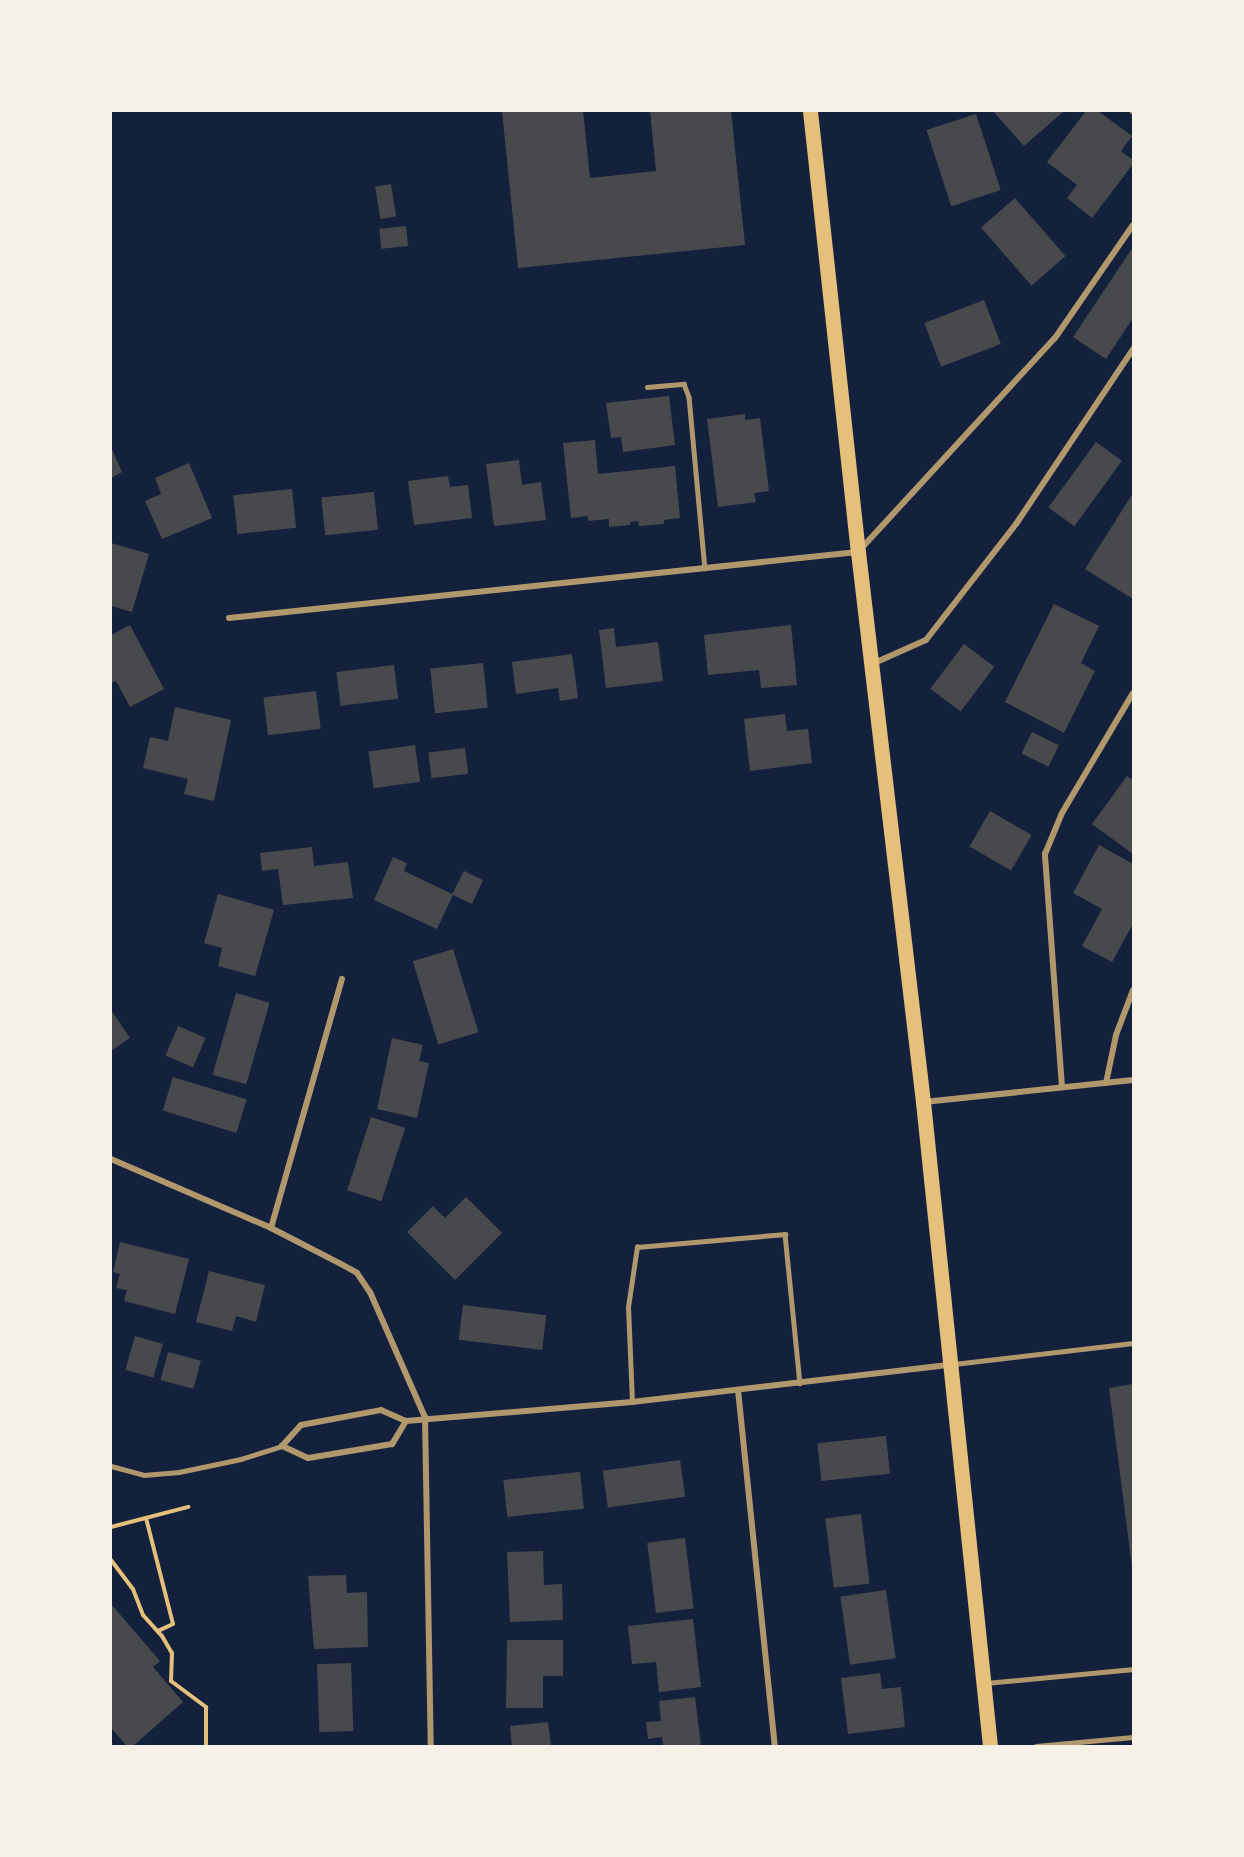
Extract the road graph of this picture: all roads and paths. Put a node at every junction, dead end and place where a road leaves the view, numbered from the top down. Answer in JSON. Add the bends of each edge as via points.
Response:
{"nodes":[{"id":1,"x":810,"y":111,"type":"edge"},
{"id":2,"x":1133,"y":225,"type":"edge"},
{"id":3,"x":1133,"y":349,"type":"edge"},
{"id":4,"x":647,"y":387,"type":"dead end"},
{"id":5,"x":858,"y":552,"type":"junction"},
{"id":6,"x":705,"y":568,"type":"junction"},
{"id":7,"x":229,"y":618,"type":"dead end"},
{"id":8,"x":871,"y":664,"type":"junction"},
{"id":9,"x":1133,"y":693,"type":"edge"},
{"id":10,"x":342,"y":979,"type":"dead end"},
{"id":11,"x":1133,"y":990,"type":"edge"},
{"id":12,"x":1133,"y":1080,"type":"edge"},
{"id":13,"x":1106,"y":1083,"type":"junction"},
{"id":14,"x":1062,"y":1087,"type":"junction"},
{"id":15,"x":923,"y":1102,"type":"junction"},
{"id":16,"x":111,"y":1159,"type":"edge"},
{"id":17,"x":271,"y":1228,"type":"junction"},
{"id":18,"x":1133,"y":1343,"type":"edge"},
{"id":19,"x":950,"y":1365,"type":"junction"},
{"id":20,"x":800,"y":1383,"type":"junction"},
{"id":21,"x":738,"y":1390,"type":"junction"},
{"id":22,"x":632,"y":1402,"type":"junction"},
{"id":23,"x":425,"y":1417,"type":"junction"},
{"id":24,"x":406,"y":1420,"type":"junction"},
{"id":25,"x":282,"y":1446,"type":"junction"},
{"id":26,"x":111,"y":1466,"type":"edge"},
{"id":27,"x":188,"y":1507,"type":"dead end"},
{"id":28,"x":146,"y":1518,"type":"junction"},
{"id":29,"x":111,"y":1527,"type":"edge"},
{"id":30,"x":111,"y":1560,"type":"edge"},
{"id":31,"x":158,"y":1631,"type":"junction"},
{"id":32,"x":1133,"y":1669,"type":"edge"},
{"id":33,"x":984,"y":1684,"type":"junction"},
{"id":34,"x":1133,"y":1737,"type":"edge"},
{"id":35,"x":206,"y":1746,"type":"edge"},
{"id":36,"x":431,"y":1746,"type":"edge"},
{"id":37,"x":776,"y":1746,"type":"edge"},
{"id":38,"x":990,"y":1746,"type":"edge"},
{"id":39,"x":1036,"y":1746,"type":"edge"}],
"edges":[{"from":1,"to":5,"type":"main road"},
{"from":2,"to":5,"type":"street","via":[[1055,338]]},
{"from":3,"to":8,"type":"street","via":[[1017,524],[926,640]]},
{"from":4,"to":6,"type":"lane","via":[[684,384],[689,397]]},
{"from":5,"to":6,"type":"street"},
{"from":5,"to":8,"type":"main road"},
{"from":6,"to":7,"type":"street"},
{"from":8,"to":15,"type":"main road"},
{"from":9,"to":14,"type":"street","via":[[1062,813],[1045,854]]},
{"from":10,"to":17,"type":"street"},
{"from":11,"to":13,"type":"street","via":[[1116,1035]]},
{"from":12,"to":13,"type":"street"},
{"from":13,"to":14,"type":"street"},
{"from":14,"to":15,"type":"street"},
{"from":15,"to":19,"type":"main road"},
{"from":16,"to":17,"type":"street"},
{"from":17,"to":23,"type":"street","via":[[357,1273],[370,1292]]},
{"from":18,"to":19,"type":"lane"},
{"from":19,"to":20,"type":"street"},
{"from":19,"to":33,"type":"main road"},
{"from":20,"to":21,"type":"street"},
{"from":20,"to":22,"type":"lane","via":[[785,1234],[637,1247],[628,1307]]},
{"from":21,"to":22,"type":"street"},
{"from":21,"to":37,"type":"street"},
{"from":22,"to":23,"type":"street"},
{"from":23,"to":24,"type":"street"},
{"from":23,"to":36,"type":"street"},
{"from":24,"to":25,"type":"street","via":[[381,1410],[301,1425]]},
{"from":24,"to":25,"type":"street","via":[[392,1444],[308,1458]]},
{"from":25,"to":26,"type":"lane","via":[[179,1473],[144,1475]]},
{"from":27,"to":28,"type":"path"},
{"from":28,"to":29,"type":"path"},
{"from":28,"to":31,"type":"path","via":[[173,1624]]},
{"from":30,"to":31,"type":"path","via":[[134,1589],[142,1615]]},
{"from":31,"to":35,"type":"path","via":[[172,1653],[171,1681],[206,1707]]},
{"from":32,"to":33,"type":"lane"},
{"from":33,"to":38,"type":"main road"},
{"from":34,"to":39,"type":"lane"}]}
